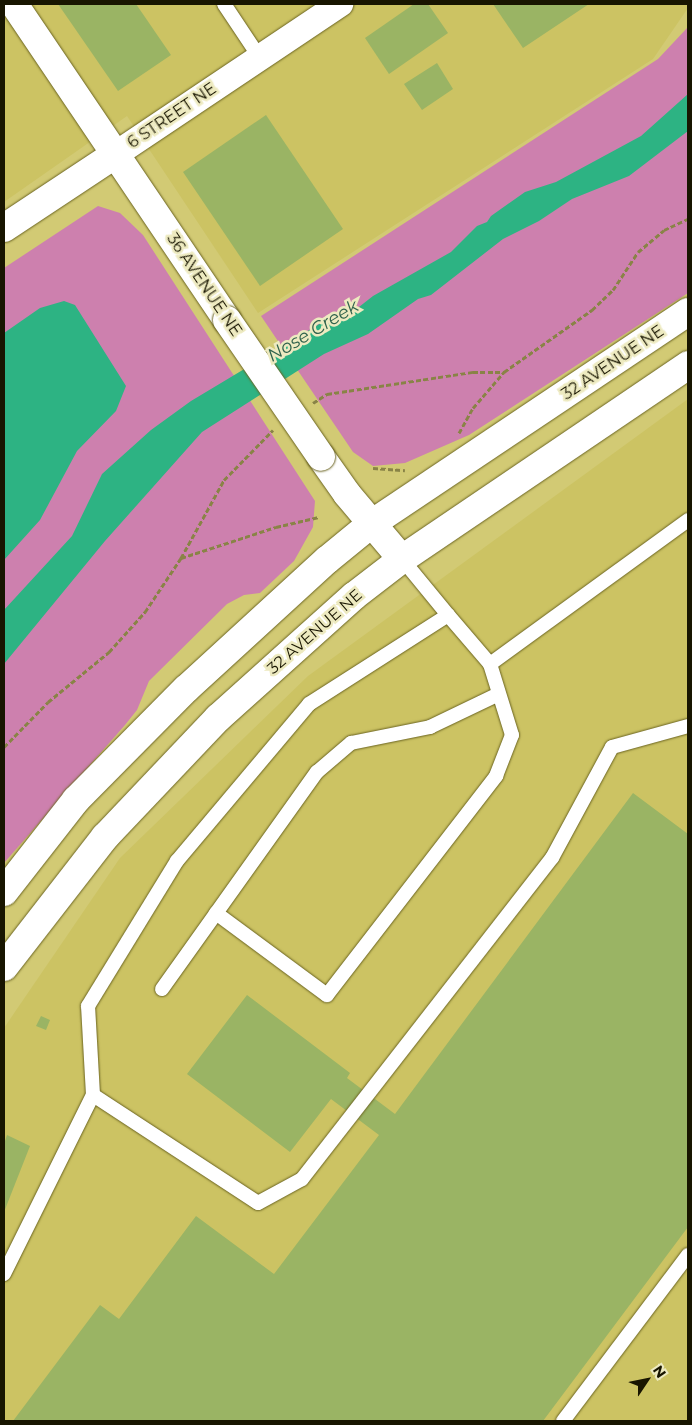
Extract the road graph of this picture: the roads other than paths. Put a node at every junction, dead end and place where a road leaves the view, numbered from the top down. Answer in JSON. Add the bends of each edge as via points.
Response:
{"nodes":[{"id":1,"x":14,"y":4,"type":"edge"},
{"id":2,"x":224,"y":4,"type":"edge"},
{"id":3,"x":340,"y":4,"type":"edge"},
{"id":4,"x":260,"y":58,"type":"junction"},
{"id":5,"x":116,"y":154,"type":"junction"},
{"id":6,"x":4,"y":228,"type":"edge"},
{"id":7,"x":688,"y":312,"type":"edge"},
{"id":8,"x":688,"y":365,"type":"edge"},
{"id":9,"x":688,"y":520,"type":"edge"},
{"id":10,"x":371,"y":524,"type":"junction"},
{"id":11,"x":402,"y":560,"type":"junction"},
{"id":12,"x":448,"y":615,"type":"junction"},
{"id":13,"x":490,"y":664,"type":"junction"},
{"id":14,"x":499,"y":694,"type":"junction"},
{"id":15,"x":688,"y":726,"type":"edge"},
{"id":16,"x":4,"y":892,"type":"edge"},
{"id":17,"x":216,"y":914,"type":"junction"},
{"id":18,"x":4,"y":968,"type":"edge"},
{"id":19,"x":162,"y":989,"type":"dead end"},
{"id":20,"x":93,"y":1095,"type":"junction"},
{"id":21,"x":687,"y":1258,"type":"edge"},
{"id":22,"x":4,"y":1274,"type":"edge"},
{"id":23,"x":563,"y":1421,"type":"edge"}],
"edges":[{"from":1,"to":5,"type":"main road","name":"36 AVENUE NE"},
{"from":2,"to":4,"type":"lane"},
{"from":3,"to":4,"type":"street","name":"6 STREET NE"},
{"from":4,"to":5,"type":"street","name":"6 STREET NE"},
{"from":5,"to":6,"type":"main road","name":"6 STREET NE"},
{"from":5,"to":10,"type":"main road","name":"36 AVENUE NE","bridge":true,"via":[[320,457]]},
{"from":7,"to":10,"type":"main road","name":"32 AVENUE NE"},
{"from":8,"to":11,"type":"main road","name":"32 AVENUE NE"},
{"from":9,"to":13,"type":"lane"},
{"from":10,"to":11,"type":"main road","name":"36 AVENUE NE"},
{"from":10,"to":16,"type":"main road","name":"32 AVENUE NE","via":[[186,689],[76,800]]},
{"from":11,"to":12,"type":"lane"},
{"from":11,"to":18,"type":"main road","name":"32 AVENUE NE","via":[[354,596],[218,718],[105,837]]},
{"from":12,"to":13,"type":"lane"},
{"from":12,"to":20,"type":"lane","via":[[309,704],[177,861],[88,1006]]},
{"from":13,"to":14,"type":"lane"},
{"from":14,"to":17,"type":"lane","via":[[430,727],[352,743],[317,772]]},
{"from":14,"to":17,"type":"lane","via":[[512,735],[496,776],[327,995]]},
{"from":15,"to":20,"type":"lane","via":[[612,747],[552,858],[302,1179],[258,1203]]},
{"from":17,"to":19,"type":"lane"},
{"from":20,"to":22,"type":"lane"},
{"from":21,"to":23,"type":"lane"}]}
